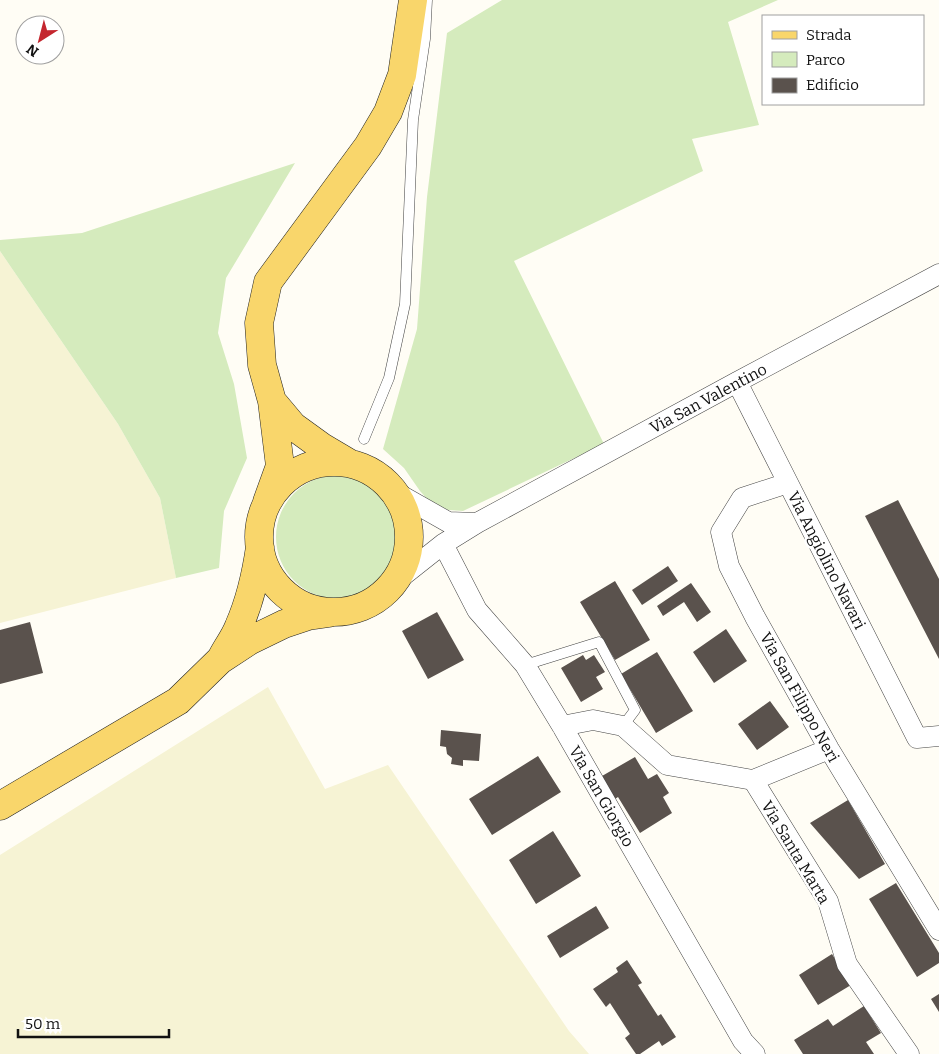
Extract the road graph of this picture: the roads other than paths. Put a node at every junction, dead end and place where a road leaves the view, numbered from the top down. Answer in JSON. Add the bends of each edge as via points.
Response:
{"nodes":[{"id":1,"x":413,"y":0,"type":"edge"},
{"id":2,"x":427,"y":0,"type":"edge"},
{"id":3,"x":939,"y":274,"type":"edge"},
{"id":4,"x":737,"y":382,"type":"junction"},
{"id":5,"x":272,"y":401,"type":"junction"},
{"id":6,"x":364,"y":438,"type":"dead end"},
{"id":7,"x":350,"y":463,"type":"junction"},
{"id":8,"x":788,"y":483,"type":"junction"},
{"id":9,"x":395,"y":492,"type":"junction"},
{"id":10,"x":267,"y":502,"type":"junction"},
{"id":11,"x":477,"y":523,"type":"junction"},
{"id":12,"x":443,"y":544,"type":"junction"},
{"id":13,"x":260,"y":547,"type":"junction"},
{"id":14,"x":394,"y":582,"type":"junction"},
{"id":15,"x":336,"y":612,"type":"junction"},
{"id":16,"x":220,"y":660,"type":"junction"},
{"id":17,"x":525,"y":665,"type":"junction"},
{"id":18,"x":562,"y":726,"type":"junction"},
{"id":19,"x":623,"y":726,"type":"junction"},
{"id":20,"x":939,"y":736,"type":"edge"},
{"id":21,"x":829,"y":749,"type":"junction"},
{"id":22,"x":753,"y":780,"type":"junction"},
{"id":23,"x":0,"y":806,"type":"edge"},
{"id":24,"x":939,"y":930,"type":"edge"},
{"id":25,"x":755,"y":1054,"type":"edge"},
{"id":26,"x":909,"y":1054,"type":"edge"}],
"edges":[{"from":1,"to":5,"type":"main road","via":[[402,75],[388,112],[368,146],[268,282],[259,324],[262,365]]},
{"from":2,"to":6,"type":"lane","via":[[425,39],[413,120],[405,304],[389,378]]},
{"from":3,"to":4,"type":"street","name":"Via San Valentino"},
{"from":4,"to":8,"type":"street","name":"Via Angiolino Navari"},
{"from":4,"to":11,"type":"street","name":"Via San Valentino"},
{"from":5,"to":7,"type":"main road","via":[[293,426]]},
{"from":5,"to":10,"type":"main road","via":[[280,466]]},
{"from":7,"to":9,"type":"main road","via":[[367,469]]},
{"from":7,"to":10,"type":"main road","via":[[325,462],[302,469],[282,483]]},
{"from":8,"to":20,"type":"street","name":"Via Angiolino Navari","via":[[917,738]]},
{"from":8,"to":21,"type":"street","name":"Via San Filippo Neri","via":[[742,498],[721,532],[729,566]]},
{"from":9,"to":11,"type":"street","via":[[448,522]]},
{"from":9,"to":14,"type":"main road","via":[[406,514],[410,537],[406,561]]},
{"from":10,"to":13,"type":"main road","via":[[260,524]]},
{"from":11,"to":12,"type":"street","name":"Via San Valentino"},
{"from":12,"to":14,"type":"street","name":"Via San Valentino"},
{"from":12,"to":17,"type":"street","name":"Via San Giorgio","via":[[477,610]]},
{"from":13,"to":15,"type":"main road","via":[[266,568],[278,586],[294,600],[315,609]]},
{"from":13,"to":16,"type":"main road","via":[[248,603],[239,628]]},
{"from":14,"to":15,"type":"main road","via":[[378,598],[358,608]]},
{"from":15,"to":16,"type":"main road","via":[[284,624]]},
{"from":16,"to":23,"type":"main road","via":[[178,701]]},
{"from":17,"to":18,"type":"street","name":"Via San Giorgio"},
{"from":17,"to":19,"type":"lane","via":[[599,642],[635,710]]},
{"from":18,"to":19,"type":"street","via":[[593,720]]},
{"from":18,"to":25,"type":"street","name":"Via San Giorgio","via":[[743,1041]]},
{"from":19,"to":22,"type":"street","via":[[667,765]]},
{"from":21,"to":22,"type":"street"},
{"from":21,"to":24,"type":"street","name":"Via San Filippo Neri"},
{"from":22,"to":26,"type":"street","name":"Via Santa Marta","via":[[828,901],[847,964]]}]}
